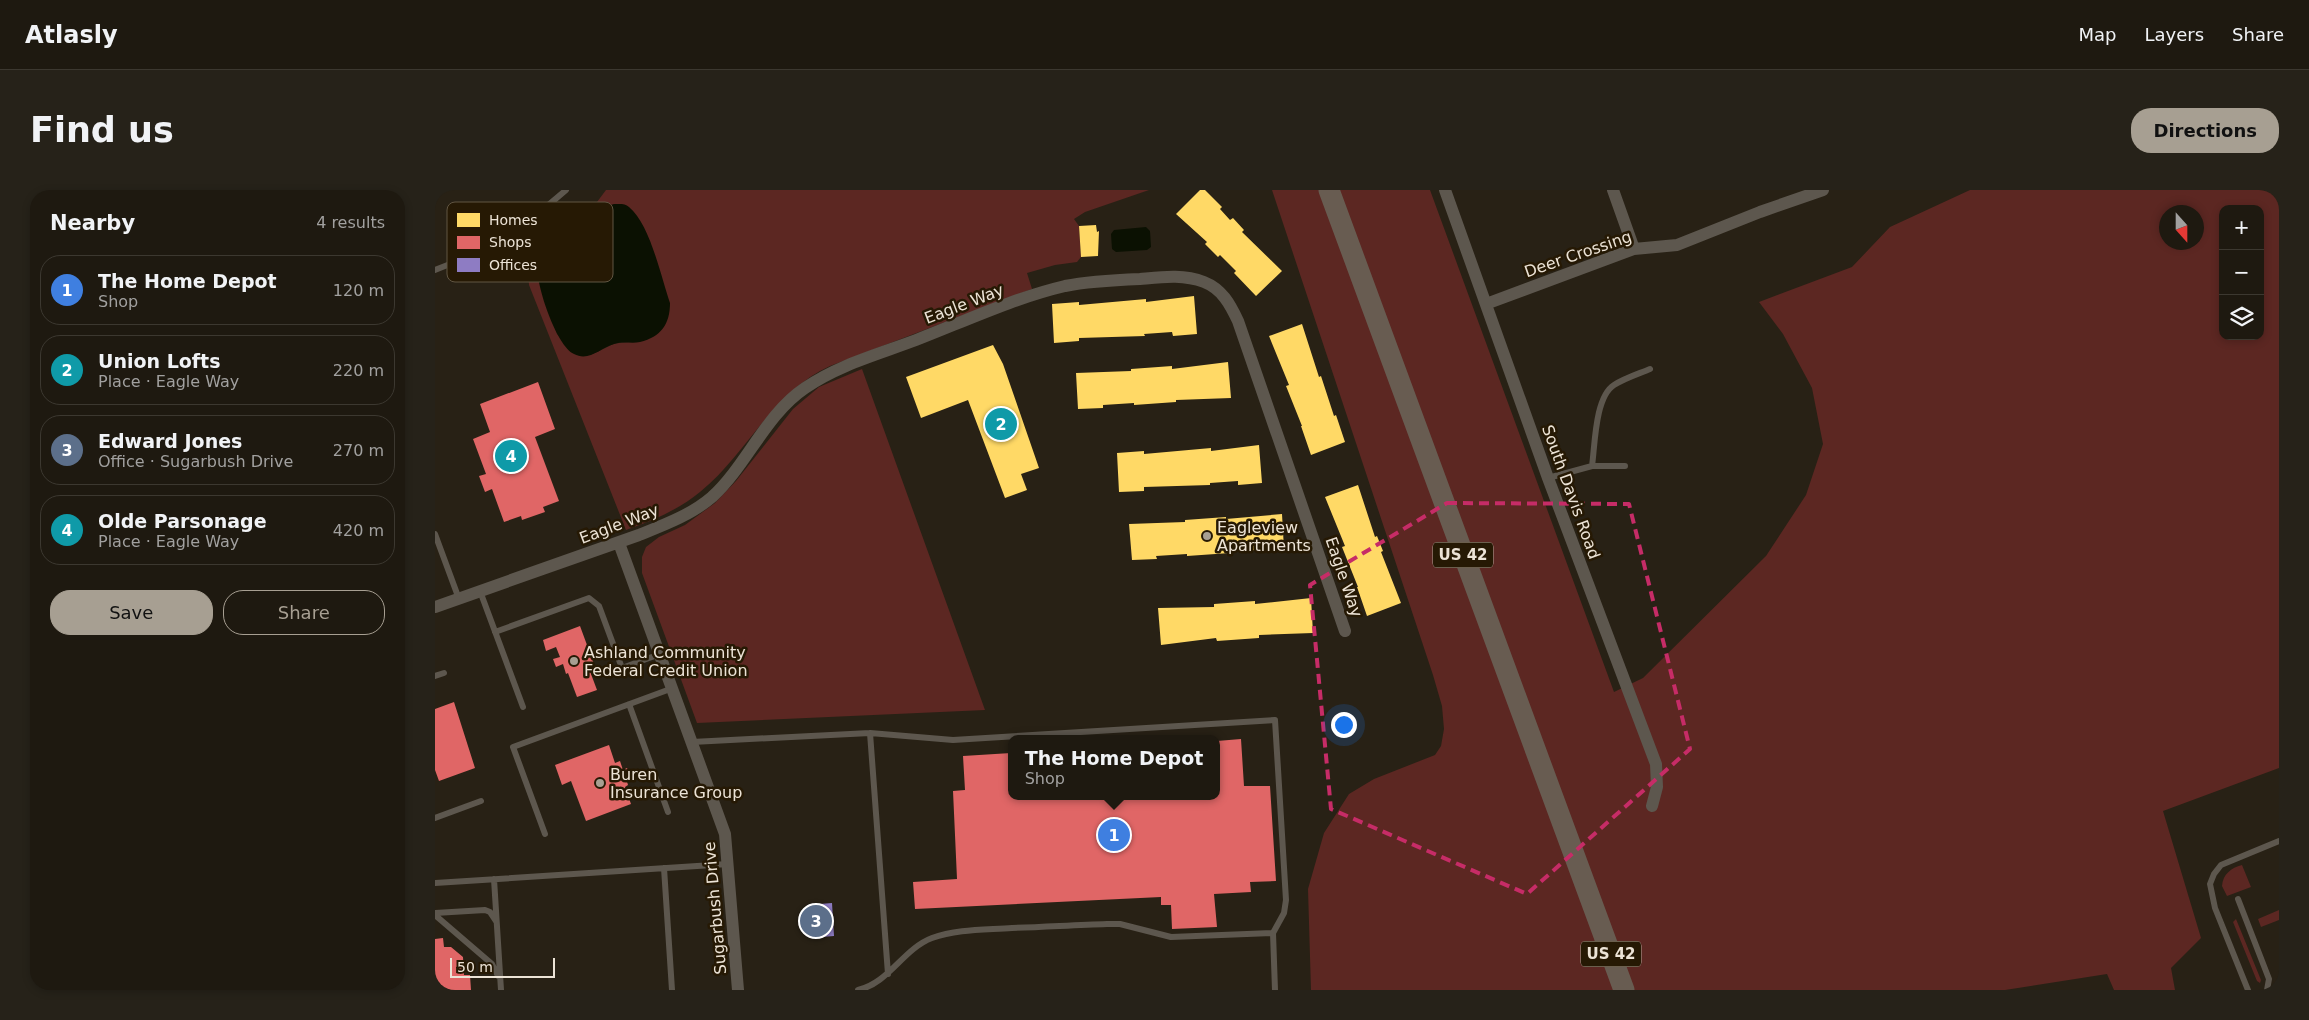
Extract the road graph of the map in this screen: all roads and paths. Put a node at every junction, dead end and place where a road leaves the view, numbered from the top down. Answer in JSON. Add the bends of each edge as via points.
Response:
{"nodes":[{"id":1,"x":566,"y":190,"type":"edge"},
{"id":2,"x":1329,"y":190,"type":"edge"},
{"id":3,"x":1445,"y":190,"type":"edge"},
{"id":4,"x":1613,"y":190,"type":"edge"},
{"id":5,"x":1823,"y":190,"type":"edge"},
{"id":6,"x":552,"y":202,"type":"edge"},
{"id":7,"x":1634,"y":249,"type":"junction"},
{"id":8,"x":447,"y":264,"type":"edge"},
{"id":9,"x":435,"y":270,"type":"edge"},
{"id":10,"x":1486,"y":304,"type":"junction"},
{"id":11,"x":1650,"y":369,"type":"dead end"},
{"id":12,"x":1592,"y":466,"type":"junction"},
{"id":13,"x":1625,"y":466,"type":"dead end"},
{"id":14,"x":1548,"y":478,"type":"junction"},
{"id":15,"x":435,"y":534,"type":"edge"},
{"id":16,"x":619,"y":543,"type":"junction"},
{"id":17,"x":479,"y":591,"type":"junction"},
{"id":18,"x":459,"y":599,"type":"junction"},
{"id":19,"x":435,"y":607,"type":"edge"},
{"id":20,"x":1345,"y":631,"type":"dead end"},
{"id":21,"x":495,"y":632,"type":"junction"},
{"id":22,"x":660,"y":654,"type":"junction"},
{"id":23,"x":444,"y":673,"type":"dead end"},
{"id":24,"x":435,"y":676,"type":"edge"},
{"id":25,"x":673,"y":688,"type":"junction"},
{"id":26,"x":629,"y":704,"type":"junction"},
{"id":27,"x":523,"y":707,"type":"dead end"},
{"id":28,"x":870,"y":733,"type":"junction"},
{"id":29,"x":1034,"y":735,"type":"edge"},
{"id":30,"x":1008,"y":737,"type":"edge"},
{"id":31,"x":692,"y":742,"type":"junction"},
{"id":32,"x":481,"y":801,"type":"dead end"},
{"id":33,"x":1652,"y":806,"type":"dead end"},
{"id":34,"x":668,"y":812,"type":"dead end"},
{"id":35,"x":435,"y":818,"type":"edge"},
{"id":36,"x":545,"y":834,"type":"dead end"},
{"id":37,"x":2279,"y":841,"type":"edge"},
{"id":38,"x":729,"y":864,"type":"junction"},
{"id":39,"x":664,"y":868,"type":"junction"},
{"id":40,"x":494,"y":879,"type":"junction"},
{"id":41,"x":435,"y":883,"type":"edge"},
{"id":42,"x":2238,"y":899,"type":"dead end"},
{"id":43,"x":435,"y":914,"type":"edge"},
{"id":44,"x":497,"y":923,"type":"junction"},
{"id":45,"x":1273,"y":933,"type":"junction"},
{"id":46,"x":888,"y":974,"type":"junction"},
{"id":47,"x":501,"y":988,"type":"edge"},
{"id":48,"x":672,"y":990,"type":"edge"},
{"id":49,"x":738,"y":990,"type":"edge"},
{"id":50,"x":858,"y":990,"type":"edge"},
{"id":51,"x":1275,"y":990,"type":"edge"},
{"id":52,"x":1624,"y":990,"type":"edge"},
{"id":53,"x":2248,"y":990,"type":"edge"},
{"id":54,"x":2267,"y":990,"type":"edge"}],
"edges":[{"from":1,"to":6,"type":"lane"},
{"from":2,"to":52,"type":"main road","number":"US 42"},
{"from":3,"to":10,"type":"street","name":"South Davis Road"},
{"from":4,"to":7,"type":"street"},
{"from":5,"to":7,"type":"street","name":"Deer Crossing","via":[[1677,245]]},
{"from":7,"to":10,"type":"street","name":"Deer Crossing"},
{"from":8,"to":9,"type":"lane"},
{"from":10,"to":14,"type":"street","name":"South Davis Road"},
{"from":11,"to":12,"type":"lane","via":[[1607,392],[1598,418]]},
{"from":12,"to":13,"type":"lane"},
{"from":12,"to":14,"type":"lane"},
{"from":14,"to":33,"type":"street","name":"South Davis Road","via":[[1656,764],[1657,787]]},
{"from":15,"to":18,"type":"lane"},
{"from":16,"to":17,"type":"street","name":"Eagle Way"},
{"from":16,"to":20,"type":"street","name":"Eagle Way","via":[[699,507],[727,480],[783,408],[802,390],[833,371],[1065,286],[1187,278],[1205,283],[1223,296],[1238,321]]},
{"from":16,"to":22,"type":"street","name":"Sugarbush Drive"},
{"from":17,"to":18,"type":"street","name":"Eagle Way"},
{"from":17,"to":21,"type":"lane"},
{"from":18,"to":19,"type":"street","name":"Eagle Way"},
{"from":21,"to":22,"type":"lane","via":[[589,598],[599,606],[622,668]]},
{"from":21,"to":27,"type":"lane"},
{"from":22,"to":25,"type":"street","name":"Sugarbush Drive"},
{"from":23,"to":24,"type":"lane"},
{"from":25,"to":26,"type":"lane"},
{"from":25,"to":31,"type":"street","name":"Sugarbush Drive"},
{"from":26,"to":34,"type":"lane"},
{"from":26,"to":36,"type":"lane","via":[[513,747]]},
{"from":28,"to":30,"type":"lane","via":[[953,740]]},
{"from":28,"to":31,"type":"lane"},
{"from":28,"to":46,"type":"lane"},
{"from":29,"to":45,"type":"lane","via":[[1275,720],[1286,900],[1284,913]]},
{"from":31,"to":38,"type":"street","name":"Sugarbush Drive","via":[[725,834]]},
{"from":32,"to":35,"type":"lane"},
{"from":37,"to":53,"type":"lane","via":[[2221,865],[2210,884],[2215,908]]},
{"from":38,"to":39,"type":"lane"},
{"from":38,"to":49,"type":"street","name":"Sugarbush Drive"},
{"from":39,"to":40,"type":"lane"},
{"from":39,"to":48,"type":"lane"},
{"from":40,"to":41,"type":"lane"},
{"from":40,"to":44,"type":"lane"},
{"from":42,"to":54,"type":"lane","via":[[2269,979]]},
{"from":43,"to":44,"type":"lane","via":[[485,910]]},
{"from":43,"to":47,"type":"lane","via":[[492,964]]},
{"from":44,"to":47,"type":"lane"},
{"from":45,"to":46,"type":"lane","via":[[1171,938],[1120,924],[968,931],[931,938]]},
{"from":45,"to":51,"type":"lane"},
{"from":46,"to":50,"type":"lane","via":[[875,984]]}]}
